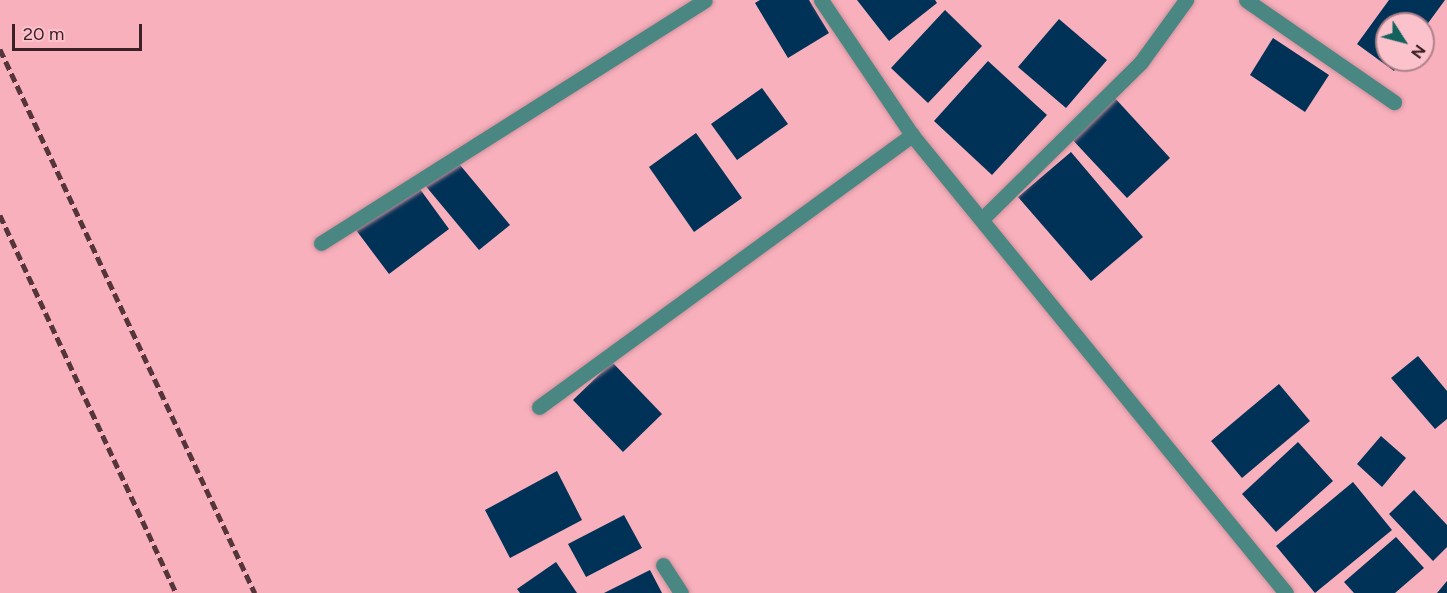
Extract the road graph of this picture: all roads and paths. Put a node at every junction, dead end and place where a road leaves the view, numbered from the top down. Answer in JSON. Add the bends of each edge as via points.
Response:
{"nodes":[{"id":1,"x":705,"y":0,"type":"edge"},
{"id":2,"x":821,"y":0,"type":"edge"},
{"id":3,"x":1186,"y":0,"type":"edge"},
{"id":4,"x":1246,"y":0,"type":"edge"},
{"id":5,"x":1394,"y":102,"type":"dead end"},
{"id":6,"x":912,"y":135,"type":"junction"},
{"id":7,"x":982,"y":219,"type":"junction"},
{"id":8,"x":321,"y":243,"type":"dead end"},
{"id":9,"x":538,"y":408,"type":"dead end"},
{"id":10,"x":663,"y":565,"type":"dead end"},
{"id":11,"x":681,"y":593,"type":"edge"},
{"id":12,"x":1286,"y":593,"type":"edge"}],
"edges":[{"from":1,"to":8,"type":"street"},
{"from":2,"to":6,"type":"street"},
{"from":3,"to":7,"type":"street","via":[[1141,62]]},
{"from":4,"to":5,"type":"street"},
{"from":6,"to":7,"type":"street"},
{"from":6,"to":9,"type":"street"},
{"from":7,"to":12,"type":"street"},
{"from":10,"to":11,"type":"street"}]}
